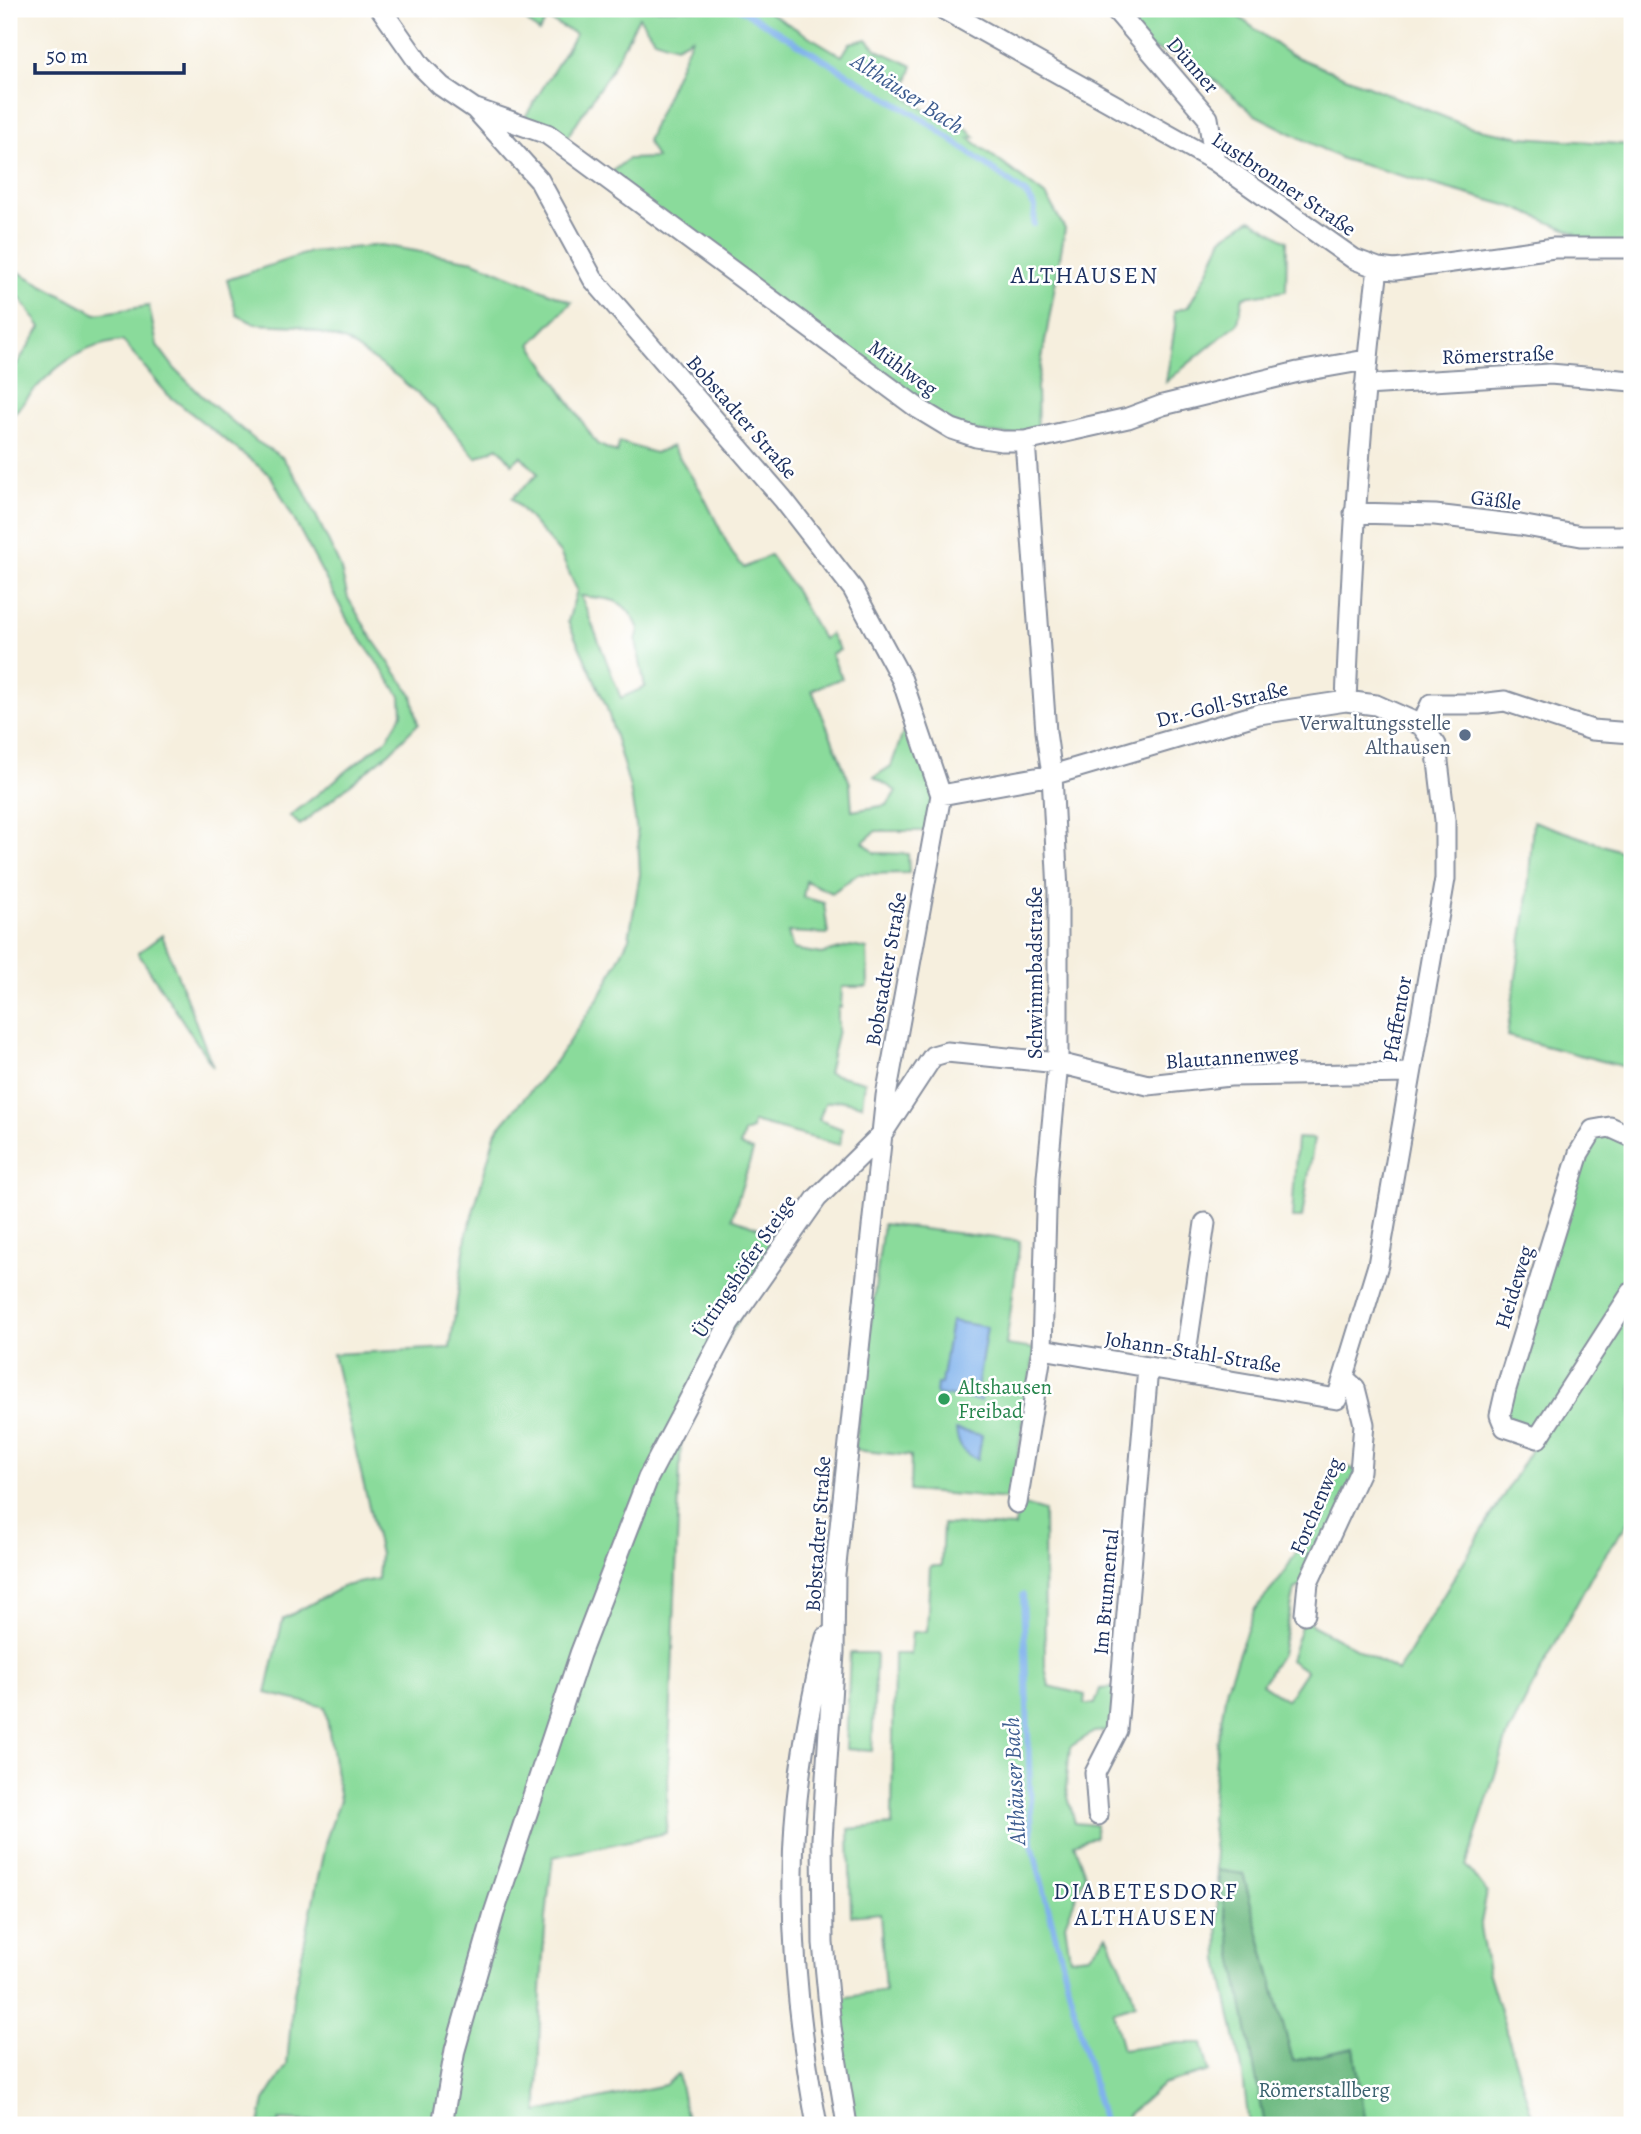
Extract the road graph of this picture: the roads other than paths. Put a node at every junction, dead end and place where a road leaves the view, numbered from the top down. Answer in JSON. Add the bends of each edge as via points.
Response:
{"nodes":[{"id":1,"x":381,"y":9,"type":"edge"},
{"id":2,"x":943,"y":9,"type":"edge"},
{"id":3,"x":1115,"y":9,"type":"edge"},
{"id":4,"x":475,"y":109,"type":"junction"},
{"id":5,"x":1216,"y":161,"type":"junction"},
{"id":6,"x":1632,"y":248,"type":"edge"},
{"id":7,"x":1378,"y":268,"type":"junction"},
{"id":8,"x":1366,"y":360,"type":"junction"},
{"id":9,"x":1632,"y":381,"type":"edge"},
{"id":10,"x":1365,"y":385,"type":"junction"},
{"id":11,"x":1025,"y":441,"type":"junction"},
{"id":12,"x":1354,"y":513,"type":"junction"},
{"id":13,"x":1632,"y":536,"type":"edge"},
{"id":14,"x":1346,"y":701,"type":"junction"},
{"id":15,"x":1421,"y":725,"type":"junction"},
{"id":16,"x":1592,"y":730,"type":"junction"},
{"id":17,"x":1632,"y":733,"type":"edge"},
{"id":18,"x":1632,"y":745,"type":"edge"},
{"id":19,"x":1052,"y":775,"type":"junction"},
{"id":20,"x":941,"y":795,"type":"junction"},
{"id":21,"x":1058,"y":1063,"type":"junction"},
{"id":22,"x":1410,"y":1073,"type":"junction"},
{"id":23,"x":882,"y":1134,"type":"junction"},
{"id":24,"x":1632,"y":1137,"type":"edge"},
{"id":25,"x":1205,"y":1223,"type":"dead end"},
{"id":26,"x":1632,"y":1292,"type":"edge"},
{"id":27,"x":1042,"y":1349,"type":"junction"},
{"id":28,"x":1148,"y":1368,"type":"junction"},
{"id":29,"x":1183,"y":1373,"type":"junction"},
{"id":30,"x":1344,"y":1378,"type":"junction"},
{"id":31,"x":1337,"y":1399,"type":"joint"},
{"id":32,"x":1017,"y":1503,"type":"dead end"},
{"id":33,"x":834,"y":1601,"type":"junction"},
{"id":34,"x":1305,"y":1614,"type":"dead end"},
{"id":35,"x":1098,"y":1815,"type":"dead end"},
{"id":36,"x":442,"y":2125,"type":"edge"},
{"id":37,"x":817,"y":2125,"type":"edge"},
{"id":38,"x":846,"y":2125,"type":"edge"}],
"edges":[{"from":1,"to":4,"type":"street","name":"Bobstadter Straße","via":[[421,66],[440,86]]},
{"from":2,"to":5,"type":"street","name":"Lustbronner Straße"},
{"from":3,"to":5,"type":"street","name":"Dünner","via":[[1208,118]]},
{"from":4,"to":11,"type":"street","name":"Mühlweg","via":[[547,134],[936,420],[976,437]]},
{"from":4,"to":20,"type":"street","name":"Bobstadter Straße","via":[[539,180],[593,279],[783,499],[853,589],[902,680]]},
{"from":5,"to":7,"type":"street","name":"Lustbronner Straße","via":[[1354,260]]},
{"from":6,"to":7,"type":"street","name":"Lustbronner Straße","via":[[1555,248],[1395,270]]},
{"from":7,"to":8,"type":"street"},
{"from":8,"to":10,"type":"street"},
{"from":8,"to":11,"type":"street","name":"Mühlweg","via":[[1298,372]]},
{"from":9,"to":10,"type":"street","name":"Römerstraße","via":[[1550,374]]},
{"from":10,"to":12,"type":"street"},
{"from":11,"to":19,"type":"street","name":"Schwimmbadstraße"},
{"from":12,"to":13,"type":"street","name":"Gäßle","via":[[1435,515],[1581,536]]},
{"from":12,"to":14,"type":"street"},
{"from":14,"to":15,"type":"street","via":[[1376,705]]},
{"from":14,"to":19,"type":"street","name":"Dr.-Goll-Straße","via":[[1259,714]]},
{"from":15,"to":16,"type":"street","via":[[1431,704],[1505,701]]},
{"from":15,"to":22,"type":"street","name":"Pfaffentor","via":[[1436,745],[1445,820],[1445,878]]},
{"from":16,"to":17,"type":"street"},
{"from":16,"to":18,"type":"street"},
{"from":19,"to":20,"type":"street","name":"Dr.-Goll-Straße"},
{"from":19,"to":21,"type":"street","name":"Schwimmbadstraße","via":[[1058,891]]},
{"from":20,"to":23,"type":"street","name":"Bobstadter Straße"},
{"from":21,"to":22,"type":"street","name":"Blautannenweg","via":[[1148,1085],[1230,1076]]},
{"from":21,"to":23,"type":"street","name":"Blautannenweg","via":[[947,1052],[933,1056]]},
{"from":21,"to":27,"type":"street","name":"Schwimmbadstraße","via":[[1047,1177]]},
{"from":22,"to":30,"type":"street","name":"Pfaffentor","via":[[1378,1265]]},
{"from":23,"to":33,"type":"street","name":"Bobstadter Straße"},
{"from":23,"to":36,"type":"street","name":"Üttingshöfer Steige","via":[[817,1198],[729,1324],[648,1478],[580,1654],[494,1913],[455,2050]]},
{"from":24,"to":26,"type":"street","name":"Heideweg","via":[[1610,1127],[1593,1130],[1579,1153],[1500,1415],[1505,1427],[1538,1438]]},
{"from":25,"to":29,"type":"street"},
{"from":27,"to":28,"type":"street","name":"Johann-Stahl-Straße"},
{"from":27,"to":32,"type":"street","name":"Schwimmbadstraße"},
{"from":28,"to":29,"type":"street","name":"Johann-Stahl-Straße"},
{"from":28,"to":35,"type":"street","name":"Im Brunnental","via":[[1117,1730],[1096,1773]]},
{"from":29,"to":31,"type":"street","name":"Johann-Stahl-Straße"},
{"from":30,"to":31,"type":"street","name":"Pfaffentor"},
{"from":30,"to":34,"type":"street","name":"Forchenweg","via":[[1355,1388],[1364,1424],[1360,1471],[1308,1583]]},
{"from":33,"to":37,"type":"street","via":[[810,1699],[793,1876],[797,1973]]},
{"from":33,"to":38,"type":"street","name":"Bobstadter Straße","via":[[822,1839],[823,1943]]}]}
